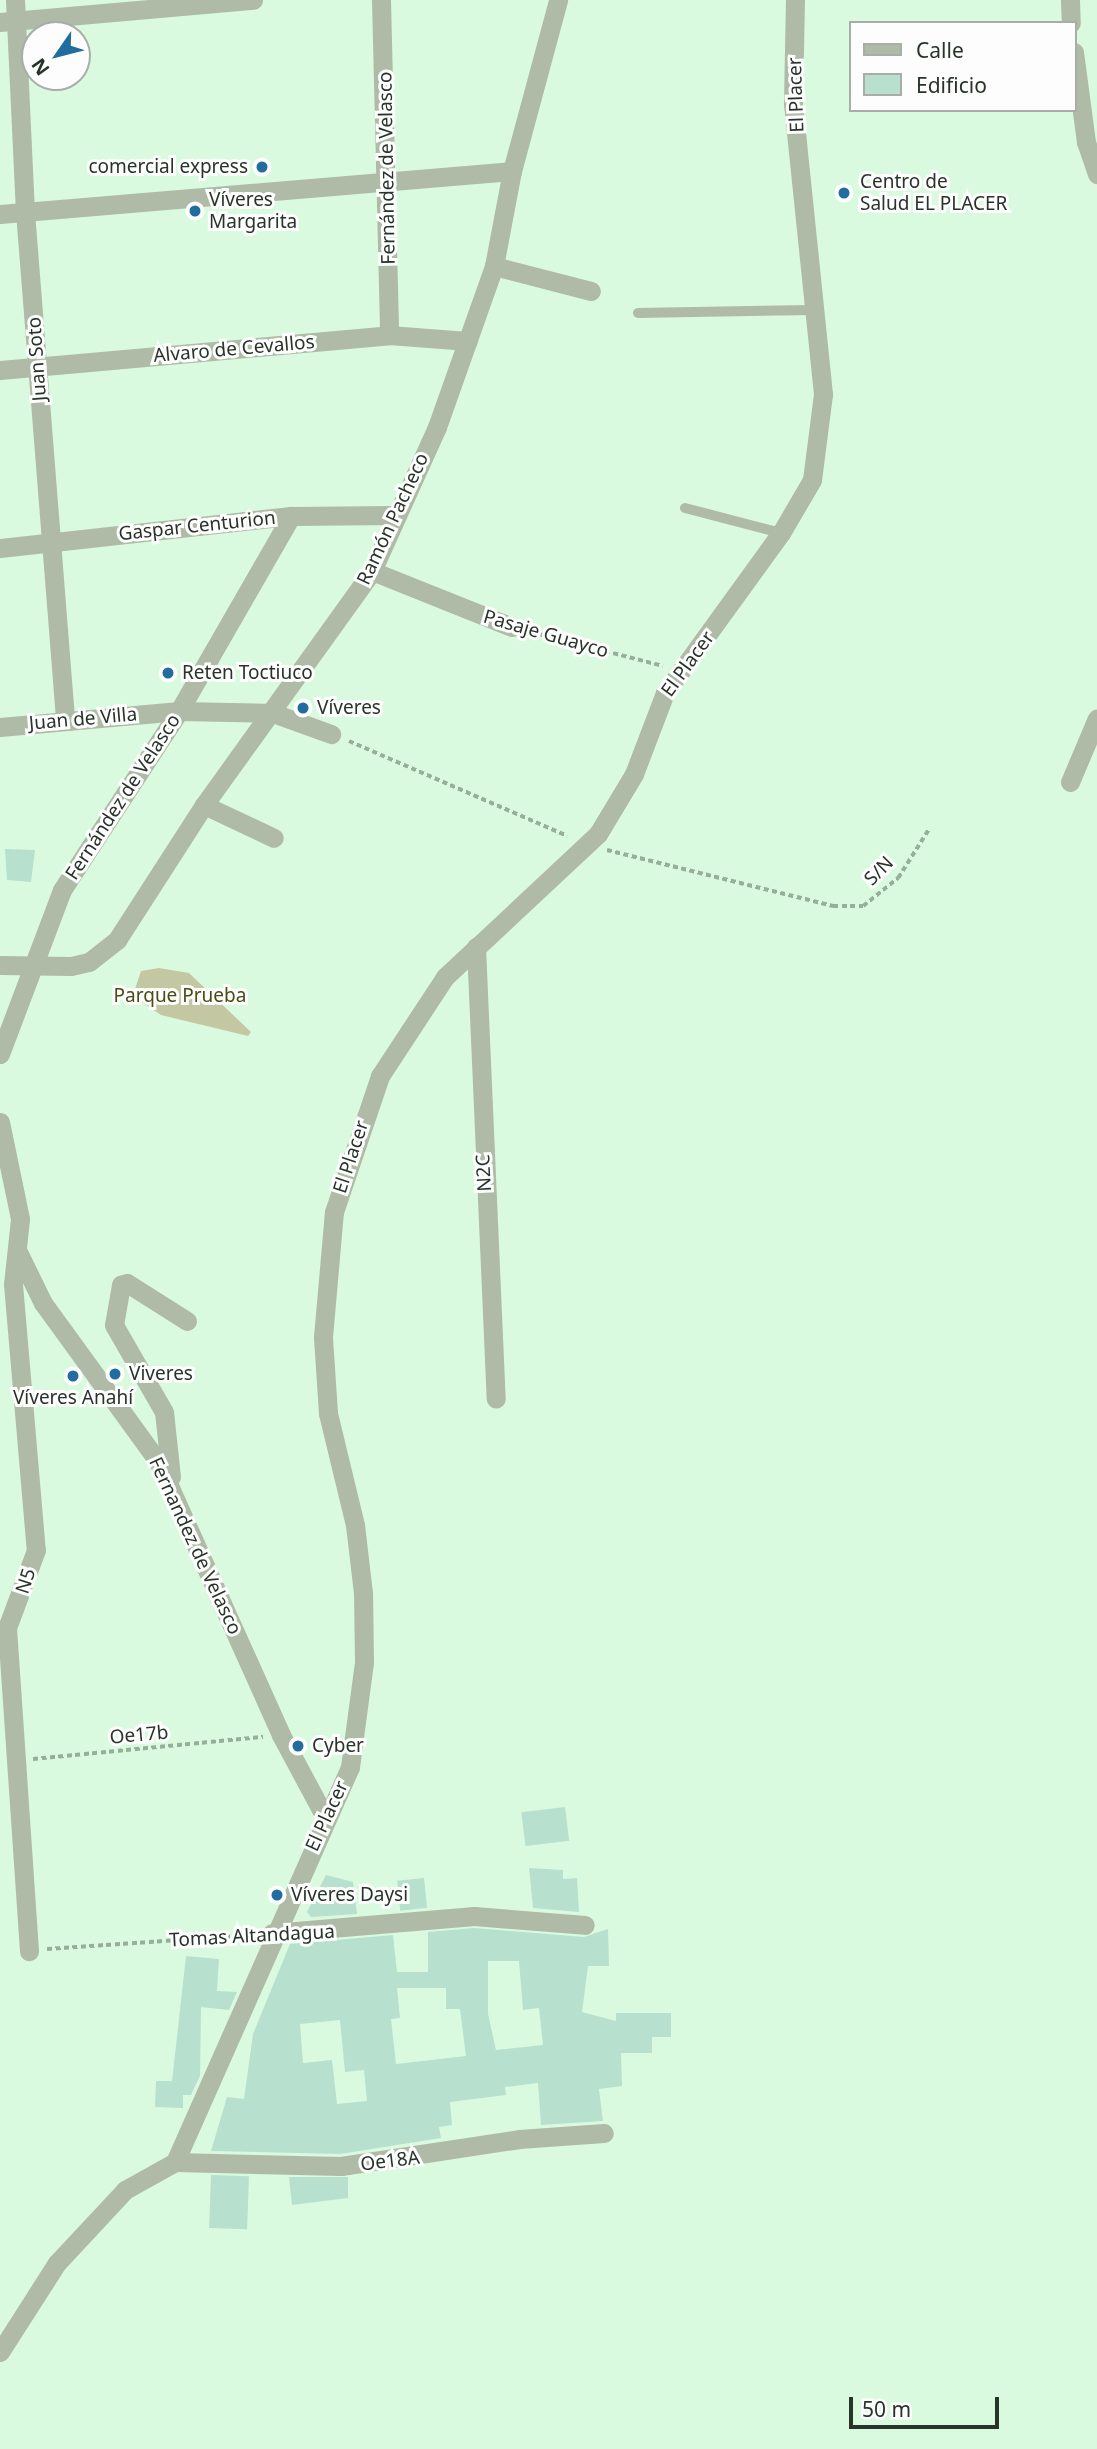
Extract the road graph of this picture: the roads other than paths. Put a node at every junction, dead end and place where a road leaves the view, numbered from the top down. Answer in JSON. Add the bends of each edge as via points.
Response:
{"nodes":[{"id":1,"x":253,"y":0,"type":"edge"},
{"id":2,"x":381,"y":0,"type":"edge"},
{"id":3,"x":558,"y":0,"type":"edge"},
{"id":4,"x":795,"y":0,"type":"edge"},
{"id":5,"x":1070,"y":0,"type":"edge"},
{"id":6,"x":11,"y":14,"type":"edge"},
{"id":7,"x":1071,"y":21,"type":"edge"},
{"id":8,"x":1076,"y":67,"type":"edge"},
{"id":9,"x":512,"y":172,"type":"junction"},
{"id":10,"x":1097,"y":174,"type":"edge"},
{"id":11,"x":390,"y":181,"type":"junction"},
{"id":12,"x":25,"y":212,"type":"junction"},
{"id":13,"x":0,"y":214,"type":"edge"},
{"id":14,"x":494,"y":266,"type":"junction"},
{"id":15,"x":590,"y":291,"type":"dead end"},
{"id":16,"x":815,"y":310,"type":"junction"},
{"id":17,"x":638,"y":313,"type":"dead end"},
{"id":18,"x":389,"y":335,"type":"junction"},
{"id":19,"x":468,"y":341,"type":"junction"},
{"id":20,"x":38,"y":367,"type":"junction"},
{"id":21,"x":0,"y":370,"type":"edge"},
{"id":22,"x":685,"y":508,"type":"dead end"},
{"id":23,"x":395,"y":515,"type":"junction"},
{"id":24,"x":291,"y":516,"type":"junction"},
{"id":25,"x":781,"y":533,"type":"junction"},
{"id":26,"x":51,"y":542,"type":"junction"},
{"id":27,"x":0,"y":548,"type":"edge"},
{"id":28,"x":372,"y":572,"type":"junction"},
{"id":29,"x":512,"y":628,"type":"road end"},
{"id":30,"x":179,"y":711,"type":"junction"},
{"id":31,"x":273,"y":713,"type":"junction"},
{"id":32,"x":65,"y":718,"type":"junction"},
{"id":33,"x":1097,"y":718,"type":"edge"},
{"id":34,"x":0,"y":727,"type":"edge"},
{"id":35,"x":331,"y":734,"type":"dead end"},
{"id":36,"x":1070,"y":782,"type":"dead end"},
{"id":37,"x":204,"y":805,"type":"junction"},
{"id":38,"x":274,"y":838,"type":"dead end"},
{"id":39,"x":476,"y":947,"type":"junction"},
{"id":40,"x":31,"y":964,"type":"junction"},
{"id":41,"x":0,"y":965,"type":"edge"},
{"id":42,"x":0,"y":1054,"type":"edge"},
{"id":43,"x":0,"y":1122,"type":"edge"},
{"id":44,"x":18,"y":1252,"type":"junction"},
{"id":45,"x":187,"y":1321,"type":"dead end"},
{"id":46,"x":496,"y":1399,"type":"dead end"},
{"id":47,"x":173,"y":1495,"type":"junction"},
{"id":48,"x":4,"y":1629,"type":"edge"},
{"id":49,"x":327,"y":1819,"type":"junction"},
{"id":50,"x":585,"y":1925,"type":"dead end"},
{"id":51,"x":272,"y":1933,"type":"junction"},
{"id":52,"x":29,"y":1951,"type":"road end"},
{"id":53,"x":604,"y":2133,"type":"dead end"},
{"id":54,"x":175,"y":2162,"type":"junction"},
{"id":55,"x":0,"y":2353,"type":"edge"}],
"edges":[{"from":1,"to":6,"type":"street"},
{"from":2,"to":11,"type":"street","name":"Fernández de Velasco"},
{"from":3,"to":9,"type":"street","name":"Ramón Pacheco"},
{"from":4,"to":16,"type":"street","name":"El Placer","via":[[793,103]]},
{"from":5,"to":7,"type":"street"},
{"from":6,"to":12,"type":"street","name":"Juan Soto"},
{"from":8,"to":10,"type":"street","via":[[1086,142]]},
{"from":9,"to":11,"type":"street"},
{"from":9,"to":14,"type":"street","name":"Ramón Pacheco"},
{"from":11,"to":12,"type":"street"},
{"from":11,"to":18,"type":"street","name":"Fernández de Velasco"},
{"from":12,"to":13,"type":"street"},
{"from":12,"to":20,"type":"street","name":"Juan Soto"},
{"from":14,"to":15,"type":"street"},
{"from":14,"to":19,"type":"street","name":"Ramón Pacheco"},
{"from":16,"to":17,"type":"lane"},
{"from":16,"to":25,"type":"street","name":"El Placer","via":[[823,394],[820,444],[812,480]]},
{"from":18,"to":19,"type":"street","name":"Alvaro de Cevallos"},
{"from":18,"to":20,"type":"street","name":"Alvaro de Cevallos"},
{"from":19,"to":23,"type":"street","name":"Ramón Pacheco","via":[[437,428]]},
{"from":20,"to":21,"type":"street","name":"Alvaro de Cevallos"},
{"from":20,"to":26,"type":"street","name":"Juan Soto"},
{"from":22,"to":25,"type":"lane"},
{"from":23,"to":24,"type":"street","name":"Gaspar Centurion"},
{"from":23,"to":28,"type":"street","name":"Ramón Pacheco"},
{"from":24,"to":26,"type":"street","name":"Gaspar Centurion"},
{"from":24,"to":30,"type":"street","name":"Fernández de Velasco"},
{"from":25,"to":39,"type":"street","name":"El Placer","via":[[665,693],[634,774],[598,834]]},
{"from":26,"to":27,"type":"street","name":"Gaspar Centurion"},
{"from":26,"to":32,"type":"street","name":"Juan Soto"},
{"from":28,"to":29,"type":"street","name":"Pasaje Guayco"},
{"from":28,"to":31,"type":"street","name":"Ramón Pacheco"},
{"from":30,"to":31,"type":"street","name":"Juan de Villa"},
{"from":30,"to":32,"type":"street","name":"Juan de Villa"},
{"from":30,"to":40,"type":"street","name":"Fernández de Velasco","via":[[62,890]]},
{"from":31,"to":35,"type":"street","name":"Juan de Villa"},
{"from":31,"to":37,"type":"street","name":"Ramón Pacheco"},
{"from":32,"to":34,"type":"street","name":"Juan de Villa"},
{"from":33,"to":36,"type":"street"},
{"from":37,"to":38,"type":"street"},
{"from":37,"to":40,"type":"street","name":"Ramón Pacheco","via":[[102,955],[71,967]]},
{"from":39,"to":46,"type":"street","name":"N2C"},
{"from":39,"to":49,"type":"street","name":"El Placer","via":[[417,1014],[380,1076],[334,1212],[323,1337],[328,1413],[355,1525],[364,1662],[350,1767]]},
{"from":40,"to":41,"type":"street","name":"Ramón Pacheco"},
{"from":40,"to":42,"type":"street","name":"Fernández de Velasco"},
{"from":43,"to":44,"type":"street","via":[[15,1179]]},
{"from":44,"to":47,"type":"street","name":"Fernandez de Velasco","via":[[43,1303],[124,1408]]},
{"from":44,"to":48,"type":"street","name":"N5","via":[[13,1284],[36,1550]]},
{"from":45,"to":47,"type":"street","via":[[127,1283],[121,1285],[114,1325],[163,1412]]},
{"from":47,"to":49,"type":"street","name":"Fernandez de Velasco","via":[[281,1735]]},
{"from":48,"to":52,"type":"street","name":"N5","via":[[18,1760]]},
{"from":49,"to":51,"type":"street","name":"El Placer"},
{"from":50,"to":51,"type":"street","name":"Tomas Altandagua","via":[[474,1916]]},
{"from":51,"to":54,"type":"street","name":"El Placer"},
{"from":53,"to":54,"type":"street","name":"Oe18A","via":[[519,2139],[341,2166]]},
{"from":54,"to":55,"type":"street","via":[[125,2190],[74,2244]]}]}
